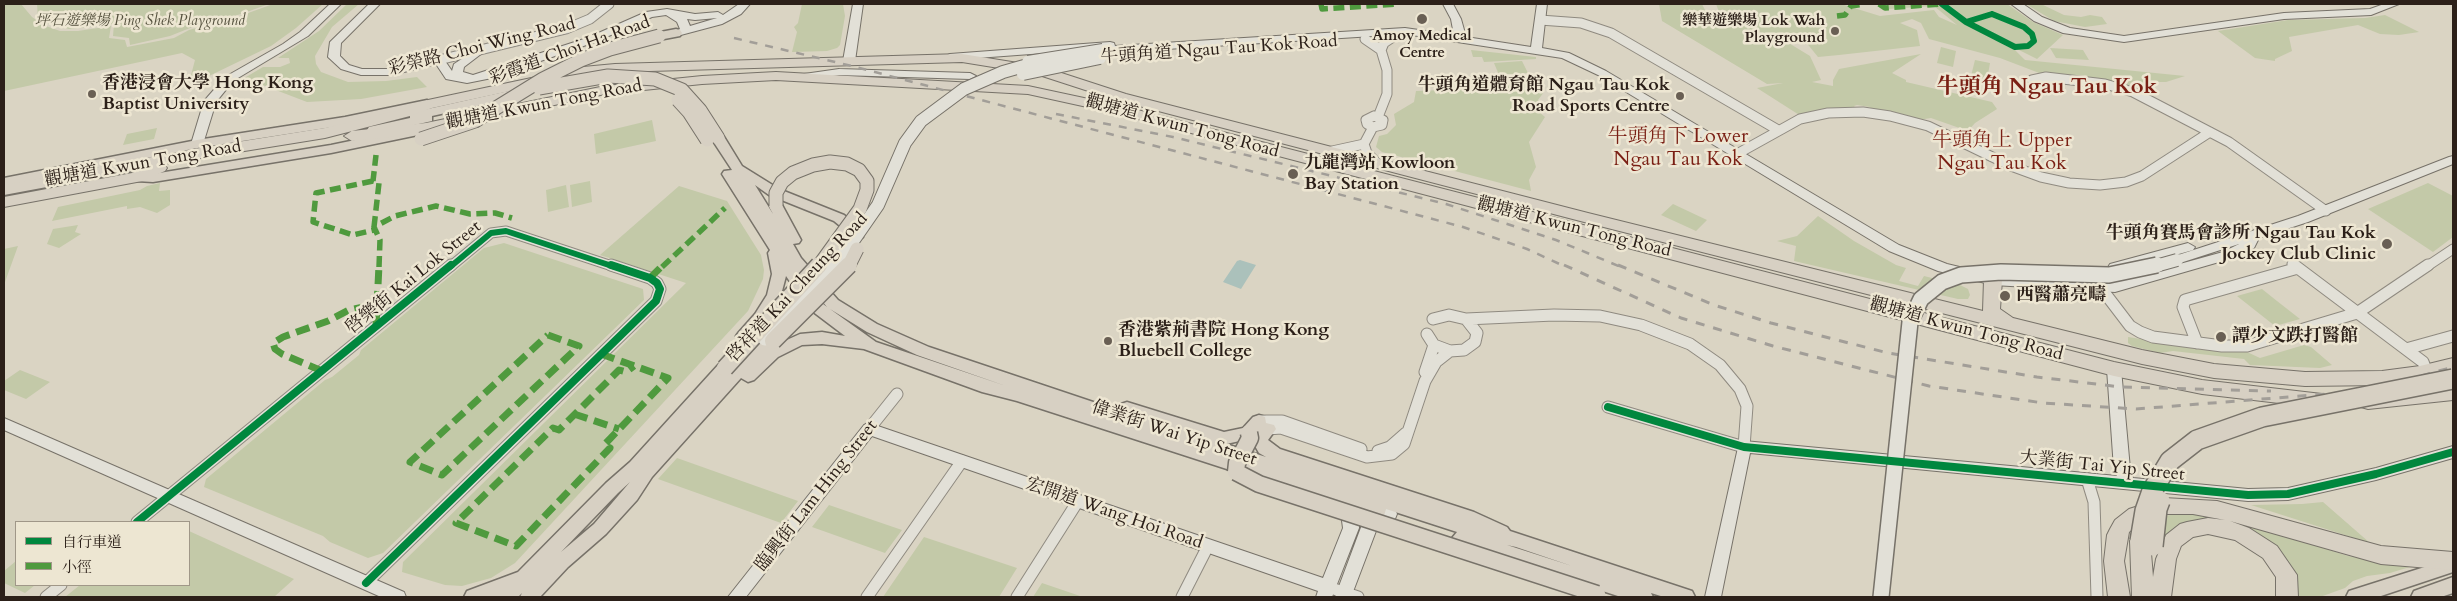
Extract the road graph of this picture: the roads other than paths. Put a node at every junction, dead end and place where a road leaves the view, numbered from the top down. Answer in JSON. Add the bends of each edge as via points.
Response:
{"nodes":[{"id":1,"x":336,"y":4,"type":"edge"},
{"id":2,"x":375,"y":4,"type":"edge"},
{"id":3,"x":609,"y":4,"type":"edge"},
{"id":4,"x":741,"y":4,"type":"edge"},
{"id":5,"x":745,"y":4,"type":"edge"},
{"id":6,"x":858,"y":4,"type":"edge"},
{"id":7,"x":1448,"y":4,"type":"edge"},
{"id":8,"x":1542,"y":4,"type":"edge"},
{"id":9,"x":2016,"y":4,"type":"edge"},
{"id":10,"x":2394,"y":4,"type":"edge"},
{"id":11,"x":667,"y":12,"type":"junction"},
{"id":12,"x":1540,"y":20,"type":"junction"},
{"id":13,"x":681,"y":32,"type":"junction"},
{"id":14,"x":1428,"y":35,"type":"junction"},
{"id":15,"x":1393,"y":37,"type":"junction"},
{"id":16,"x":1292,"y":38,"type":"junction"},
{"id":17,"x":1365,"y":39,"type":"junction"},
{"id":18,"x":1461,"y":40,"type":"junction"},
{"id":19,"x":594,"y":42,"type":"junction"},
{"id":20,"x":1232,"y":45,"type":"junction"},
{"id":21,"x":1148,"y":50,"type":"junction"},
{"id":22,"x":1381,"y":50,"type":"junction"},
{"id":23,"x":1536,"y":50,"type":"junction"},
{"id":24,"x":477,"y":52,"type":"junction"},
{"id":25,"x":941,"y":58,"type":"junction"},
{"id":26,"x":433,"y":61,"type":"junction"},
{"id":27,"x":849,"y":61,"type":"junction"},
{"id":28,"x":440,"y":73,"type":"junction"},
{"id":29,"x":801,"y":77,"type":"junction"},
{"id":30,"x":474,"y":79,"type":"junction"},
{"id":31,"x":2032,"y":80,"type":"dead end"},
{"id":32,"x":428,"y":104,"type":"junction"},
{"id":33,"x":406,"y":120,"type":"junction"},
{"id":34,"x":1778,"y":130,"type":"junction"},
{"id":35,"x":2210,"y":132,"type":"junction"},
{"id":36,"x":325,"y":133,"type":"junction"},
{"id":37,"x":424,"y":133,"type":"junction"},
{"id":38,"x":352,"y":136,"type":"junction"},
{"id":39,"x":713,"y":139,"type":"junction"},
{"id":40,"x":197,"y":144,"type":"junction"},
{"id":41,"x":1364,"y":144,"type":"junction"},
{"id":42,"x":1329,"y":151,"type":"junction"},
{"id":43,"x":1737,"y":154,"type":"junction"},
{"id":44,"x":2453,"y":160,"type":"edge"},
{"id":45,"x":1377,"y":163,"type":"junction"},
{"id":46,"x":735,"y":165,"type":"junction"},
{"id":47,"x":136,"y":177,"type":"junction"},
{"id":48,"x":4,"y":182,"type":"edge"},
{"id":49,"x":4,"y":190,"type":"edge"},
{"id":50,"x":4,"y":204,"type":"edge"},
{"id":51,"x":2326,"y":211,"type":"junction"},
{"id":52,"x":2253,"y":237,"type":"junction"},
{"id":53,"x":771,"y":242,"type":"junction"},
{"id":54,"x":2453,"y":249,"type":"edge"},
{"id":55,"x":818,"y":267,"type":"junction"},
{"id":56,"x":1987,"y":279,"type":"junction"},
{"id":57,"x":2046,"y":283,"type":"junction"},
{"id":58,"x":817,"y":287,"type":"junction"},
{"id":59,"x":2100,"y":288,"type":"junction"},
{"id":60,"x":1952,"y":310,"type":"junction"},
{"id":61,"x":2357,"y":313,"type":"junction"},
{"id":62,"x":1434,"y":319,"type":"dead end"},
{"id":63,"x":1466,"y":319,"type":"junction"},
{"id":64,"x":2013,"y":326,"type":"junction"},
{"id":65,"x":1426,"y":334,"type":"dead end"},
{"id":66,"x":2453,"y":336,"type":"edge"},
{"id":67,"x":2197,"y":343,"type":"junction"},
{"id":68,"x":762,"y":345,"type":"junction"},
{"id":69,"x":1434,"y":345,"type":"junction"},
{"id":70,"x":871,"y":346,"type":"junction"},
{"id":71,"x":2406,"y":349,"type":"junction"},
{"id":72,"x":1450,"y":351,"type":"junction"},
{"id":73,"x":2453,"y":365,"type":"edge"},
{"id":74,"x":974,"y":367,"type":"junction"},
{"id":75,"x":2114,"y":369,"type":"junction"},
{"id":76,"x":731,"y":370,"type":"junction"},
{"id":77,"x":2427,"y":372,"type":"junction"},
{"id":78,"x":2453,"y":379,"type":"edge"},
{"id":79,"x":1425,"y":381,"type":"junction"},
{"id":80,"x":2453,"y":387,"type":"edge"},
{"id":81,"x":988,"y":388,"type":"junction"},
{"id":82,"x":2453,"y":393,"type":"edge"},
{"id":83,"x":897,"y":394,"type":"dead end"},
{"id":84,"x":1608,"y":407,"type":"dead end"},
{"id":85,"x":4,"y":424,"type":"edge"},
{"id":86,"x":870,"y":429,"type":"junction"},
{"id":87,"x":1259,"y":430,"type":"junction"},
{"id":88,"x":1744,"y":447,"type":"junction"},
{"id":89,"x":2453,"y":452,"type":"edge"},
{"id":90,"x":962,"y":461,"type":"junction"},
{"id":91,"x":1236,"y":472,"type":"junction"},
{"id":92,"x":2087,"y":479,"type":"junction"},
{"id":93,"x":2128,"y":484,"type":"junction"},
{"id":94,"x":612,"y":488,"type":"junction"},
{"id":95,"x":631,"y":495,"type":"junction"},
{"id":96,"x":169,"y":496,"type":"junction"},
{"id":97,"x":1344,"y":500,"type":"junction"},
{"id":98,"x":1078,"y":502,"type":"junction"},
{"id":99,"x":1389,"y":514,"type":"junction"},
{"id":100,"x":138,"y":521,"type":"edge"},
{"id":101,"x":1516,"y":540,"type":"junction"},
{"id":102,"x":1208,"y":546,"type":"junction"},
{"id":103,"x":2453,"y":561,"type":"edge"},
{"id":104,"x":2453,"y":565,"type":"edge"},
{"id":105,"x":556,"y":568,"type":"junction"},
{"id":106,"x":525,"y":577,"type":"junction"},
{"id":107,"x":366,"y":583,"type":"junction"},
{"id":108,"x":2453,"y":585,"type":"edge"},
{"id":109,"x":60,"y":586,"type":"edge"},
{"id":110,"x":1326,"y":592,"type":"edge"},
{"id":111,"x":1348,"y":596,"type":"edge"},
{"id":112,"x":1602,"y":596,"type":"edge"},
{"id":113,"x":46,"y":597,"type":"edge"},
{"id":114,"x":398,"y":597,"type":"edge"},
{"id":115,"x":473,"y":597,"type":"edge"},
{"id":116,"x":506,"y":597,"type":"edge"},
{"id":117,"x":529,"y":597,"type":"edge"},
{"id":118,"x":545,"y":597,"type":"edge"},
{"id":119,"x":736,"y":597,"type":"edge"},
{"id":120,"x":867,"y":597,"type":"edge"},
{"id":121,"x":1017,"y":597,"type":"edge"},
{"id":122,"x":1182,"y":597,"type":"edge"},
{"id":123,"x":1644,"y":597,"type":"edge"},
{"id":124,"x":1686,"y":597,"type":"edge"},
{"id":125,"x":1713,"y":597,"type":"edge"},
{"id":126,"x":1881,"y":597,"type":"edge"},
{"id":127,"x":2097,"y":597,"type":"edge"},
{"id":128,"x":2119,"y":597,"type":"edge"},
{"id":129,"x":2143,"y":597,"type":"edge"},
{"id":130,"x":2159,"y":597,"type":"edge"},
{"id":131,"x":2287,"y":597,"type":"edge"},
{"id":132,"x":2355,"y":597,"type":"edge"},
{"id":133,"x":2420,"y":597,"type":"edge"}],
"edges":[{"from":1,"to":40,"type":"main road","via":[[304,34],[229,79],[210,101]]},
{"from":2,"to":26,"type":"main road","name":"彩榮路 Choi Wing Road","via":[[336,42],[334,56],[338,62],[352,70],[392,72]]},
{"from":3,"to":24,"type":"street","name":"彩榮路 Choi Wing Road","via":[[590,19],[566,29]]},
{"from":4,"to":11,"type":"main road","via":[[724,14],[709,17]]},
{"from":5,"to":13,"type":"main road","via":[[724,19]]},
{"from":6,"to":27,"type":"main road"},
{"from":7,"to":18,"type":"main road"},
{"from":8,"to":12,"type":"main road"},
{"from":9,"to":10,"type":"main road","via":[[2038,19],[2068,30],[2124,39],[2284,16],[2372,12]]},
{"from":11,"to":13,"type":"main road","name":"彩霞道 Choi Ha Road","via":[[682,20]]},
{"from":11,"to":19,"type":"main road","name":"彩霞道 Choi Ha Road","via":[[646,15]]},
{"from":12,"to":23,"type":"main road"},
{"from":12,"to":34,"type":"street","via":[[1581,23],[1611,33]]},
{"from":13,"to":19,"type":"main road","name":"彩霞道 Choi Ha Road","via":[[670,21],[654,19]]},
{"from":13,"to":37,"type":"main road","name":"觀塘道 Kwun Tong Road","bridge":true,"via":[[610,49],[581,60],[475,121],[447,132]]},
{"from":14,"to":15,"type":"main road","name":"牛頭角道 Ngau Tau Kok Road"},
{"from":14,"to":16,"type":"main road","name":"牛頭角道 Ngau Tau Kok Road","via":[[1405,31]]},
{"from":14,"to":18,"type":"main road","name":"牛頭角道 Ngau Tau Kok Road"},
{"from":15,"to":17,"type":"main road","name":"牛頭角道 Ngau Tau Kok Road"},
{"from":15,"to":22,"type":"street","via":[[1384,43]]},
{"from":16,"to":20,"type":"main road","name":"牛頭角道 Ngau Tau Kok Road"},
{"from":16,"to":25,"type":"main road","name":"牛頭角道 Ngau Tau Kok Road","via":[[1272,36],[1117,44]]},
{"from":17,"to":20,"type":"main road","name":"牛頭角道 Ngau Tau Kok Road"},
{"from":17,"to":22,"type":"street"},
{"from":18,"to":23,"type":"main road","name":"牛頭角道 Ngau Tau Kok Road"},
{"from":19,"to":28,"type":"main road","name":"彩霞道 Choi Ha Road","via":[[477,85],[448,85],[441,81]]},
{"from":19,"to":30,"type":"main road","name":"彩霞道 Choi Ha Road"},
{"from":20,"to":21,"type":"main road","name":"牛頭角道 Ngau Tau Kok Road"},
{"from":21,"to":29,"type":"main road","name":"牛頭角道 Ngau Tau Kok Road","bridge":true,"via":[[1038,72],[970,76],[839,72]]},
{"from":21,"to":55,"type":"main road","name":"啓祥道 Kai Cheung Road","bridge":true,"via":[[1095,51],[1030,62],[986,76],[951,93],[908,131],[897,148],[868,214]]},
{"from":21,"to":68,"type":"main road","name":"啓祥道 Kai Cheung Road","bridge":true,"via":[[1029,64],[990,77],[944,102],[926,116],[908,138],[866,224]]},
{"from":22,"to":41,"type":"street","via":[[1388,86],[1378,117],[1384,124],[1372,127]]},
{"from":23,"to":43,"type":"main road","name":"牛頭角道 Ngau Tau Kok Road","via":[[1566,55],[1582,62]]},
{"from":24,"to":26,"type":"street","name":"彩榮路 Choi Wing Road"},
{"from":24,"to":30,"type":"main road","via":[[460,63],[456,71]]},
{"from":25,"to":27,"type":"highway","name":"觀塘道 Kwun Tong Road"},
{"from":25,"to":42,"type":"highway","name":"觀塘道 Kwun Tong Road","via":[[983,60],[1038,70],[1120,98]]},
{"from":26,"to":28,"type":"main road","name":"彩霞道 Choi Ha Road"},
{"from":27,"to":32,"type":"highway","name":"觀塘道 Kwun Tong Road","via":[[584,71]]},
{"from":28,"to":30,"type":"main road","name":"彩霞道 Choi Ha Road","via":[[454,79]]},
{"from":29,"to":37,"type":"highway","name":"觀塘道 Kwun Tong Road","via":[[726,78],[612,90],[558,99]]},
{"from":29,"to":75,"type":"highway","name":"觀塘道 Kwun Tong Road","via":[[1004,88],[1058,95]]},
{"from":31,"to":35,"type":"street","via":[[2046,77],[2116,86]]},
{"from":32,"to":36,"type":"highway","name":"觀塘道 Kwun Tong Road","via":[[405,114]]},
{"from":32,"to":40,"type":"main road","name":"觀塘道 Kwun Tong Road"},
{"from":33,"to":36,"type":"main road"},
{"from":33,"to":38,"type":"main road"},
{"from":33,"to":39,"type":"main road","bridge":true,"via":[[539,91],[619,82],[648,85],[667,92]]},
{"from":34,"to":35,"type":"street","via":[[1800,119],[1828,113],[1890,116],[1937,130],[2036,176],[2100,186],[2142,176]]},
{"from":34,"to":43,"type":"street"},
{"from":35,"to":51,"type":"street"},
{"from":36,"to":49,"type":"highway","name":"觀塘道 Kwun Tong Road"},
{"from":37,"to":38,"type":"highway","name":"觀塘道 Kwun Tong Road"},
{"from":37,"to":47,"type":"main road","name":"觀塘道 Kwun Tong Road","via":[[326,156],[273,158],[153,178]]},
{"from":38,"to":47,"type":"highway","name":"觀塘道 Kwun Tong Road","via":[[157,168]]},
{"from":39,"to":46,"type":"main road","name":"偉業街 Wai Yip Street"},
{"from":39,"to":53,"type":"main road","name":"偉業街 Wai Yip Street","via":[[736,186]]},
{"from":40,"to":48,"type":"main road","name":"觀塘道 Kwun Tong Road"},
{"from":41,"to":42,"type":"street"},
{"from":41,"to":45,"type":"street","via":[[1367,153]]},
{"from":42,"to":45,"type":"highway","name":"觀塘道 Kwun Tong Road"},
{"from":43,"to":56,"type":"main road","name":"牛頭角道 Ngau Tau Kok Road","via":[[1894,248],[1943,268]]},
{"from":44,"to":51,"type":"main road","name":"牛頭角道 Ngau Tau Kok Road"},
{"from":45,"to":60,"type":"highway","name":"觀塘道 Kwun Tong Road"},
{"from":46,"to":58,"type":"main road","name":"偉業街 Wai Yip Street","via":[[796,261]]},
{"from":46,"to":68,"type":"main road","bridge":true,"via":[[774,192],[839,218],[856,237],[857,249],[853,260],[836,280],[773,341]]},
{"from":47,"to":50,"type":"highway","name":"觀塘道 Kwun Tong Road"},
{"from":51,"to":52,"type":"main road","name":"牛頭角道 Ngau Tau Kok Road"},
{"from":52,"to":57,"type":"main road","name":"牛頭角道 Ngau Tau Kok Road","via":[[2210,241],[2076,278]]},
{"from":52,"to":59,"type":"main road","name":"牛頭角道 Ngau Tau Kok Road","via":[[2248,245],[2228,254],[2121,286]]},
{"from":52,"to":126,"type":"main road","name":"牛頭角道 Ngau Tau Kok Road","bridge":true,"via":[[2136,271],[2109,275],[2001,272],[1961,275],[1942,282],[1921,299],[1910,322]]},
{"from":53,"to":70,"type":"main road","name":"偉業街 Wai Yip Street","via":[[813,304]]},
{"from":53,"to":94,"type":"main road","via":[[779,274],[768,307],[627,464]]},
{"from":54,"to":61,"type":"street"},
{"from":55,"to":58,"type":"main road","bridge":true,"via":[[860,209],[867,185],[862,173],[847,164],[830,162],[793,173],[782,182],[776,193],[776,206],[782,220],[808,263]]},
{"from":55,"to":76,"type":"main road","name":"啓祥道 Kai Cheung Road","bridge":true},
{"from":56,"to":57,"type":"main road","name":"牛頭角道 Ngau Tau Kok Road"},
{"from":56,"to":60,"type":"highway","via":[[1978,303]]},
{"from":56,"to":64,"type":"highway","via":[[1992,310]]},
{"from":57,"to":59,"type":"main road","name":"牛頭角道 Ngau Tau Kok Road"},
{"from":58,"to":74,"type":"main road","name":"偉業街 Wai Yip Street","via":[[841,310],[872,328],[923,351]]},
{"from":59,"to":67,"type":"street","via":[[2130,326],[2140,332]]},
{"from":60,"to":64,"type":"highway","name":"觀塘道 Kwun Tong Road"},
{"from":61,"to":67,"type":"street","via":[[2247,346]]},
{"from":61,"to":67,"type":"street","via":[[2295,266],[2185,300],[2183,307]]},
{"from":61,"to":71,"type":"street"},
{"from":62,"to":63,"type":"street","via":[[1450,315]]},
{"from":63,"to":72,"type":"street","via":[[1476,328],[1475,342],[1464,350]]},
{"from":63,"to":88,"type":"street","via":[[1580,315],[1613,318],[1690,344],[1720,365],[1740,388],[1747,414]]},
{"from":64,"to":77,"type":"highway","name":"觀塘道 Kwun Tong Road","via":[[2142,357],[2243,374],[2338,379]]},
{"from":65,"to":69,"type":"street"},
{"from":66,"to":71,"type":"street"},
{"from":68,"to":76,"type":"main road","name":"啓祥道 Kai Cheung Road"},
{"from":69,"to":72,"type":"street"},
{"from":69,"to":79,"type":"street"},
{"from":70,"to":81,"type":"main road","name":"偉業街 Wai Yip Street"},
{"from":70,"to":95,"type":"main road","via":[[817,338],[800,340],[772,353],[756,366],[656,475]]},
{"from":71,"to":77,"type":"street","via":[[2423,362]]},
{"from":72,"to":79,"type":"street","via":[[1436,362]]},
{"from":73,"to":77,"type":"highway","name":"觀塘道 Kwun Tong Road"},
{"from":74,"to":87,"type":"main road","via":[[1008,371],[1224,438]]},
{"from":74,"to":101,"type":"main road","name":"偉業街 Wai Yip Street","via":[[996,377],[1481,533]]},
{"from":75,"to":82,"type":"highway","name":"觀塘道 Kwun Tong Road","via":[[2202,388],[2296,400],[2373,402]]},
{"from":75,"to":93,"type":"main road","via":[[2122,469]]},
{"from":76,"to":94,"type":"main road","name":"啓祥道 Kai Cheung Road"},
{"from":76,"to":95,"type":"main road","name":"啓祥道 Kai Cheung Road","via":[[646,472]]},
{"from":78,"to":129,"type":"highway","bridge":true,"via":[[2262,417],[2197,440],[2170,461],[2152,491],[2145,511],[2140,541]]},
{"from":79,"to":87,"type":"street","via":[[1404,444],[1392,454],[1375,458],[1281,428]]},
{"from":80,"to":130,"type":"highway","bridge":true,"via":[[2270,423],[2225,437],[2191,456],[2172,478],[2157,509],[2153,546]]},
{"from":81,"to":91,"type":"main road","via":[[1014,402],[1046,413],[1213,469]]},
{"from":81,"to":97,"type":"main road","name":"偉業街 Wai Yip Street"},
{"from":83,"to":86,"type":"street","name":"臨興街 Lam Hing Street"},
{"from":84,"to":88,"type":"street"},
{"from":85,"to":96,"type":"main road"},
{"from":86,"to":90,"type":"main road","name":"宏開道 Wang Hoi Road"},
{"from":86,"to":119,"type":"main road","name":"臨興街 Lam Hing Street"},
{"from":87,"to":91,"type":"main road","via":[[1244,466]]},
{"from":87,"to":101,"type":"main road","via":[[1265,448],[1274,454],[1468,517]]},
{"from":88,"to":92,"type":"main road","name":"大業街 Tai Yip Street"},
{"from":88,"to":125,"type":"main road"},
{"from":89,"to":93,"type":"main road","name":"大業街 Tai Yip Street","via":[[2288,494],[2203,492]]},
{"from":90,"to":98,"type":"main road","name":"宏開道 Wang Hoi Road"},
{"from":90,"to":120,"type":"street"},
{"from":91,"to":112,"type":"main road","bridge":true,"via":[[1259,484]]},
{"from":92,"to":93,"type":"main road","name":"大業街 Tai Yip Street"},
{"from":92,"to":127,"type":"street","via":[[2094,502]]},
{"from":94,"to":106,"type":"main road","name":"啓祥道 Kai Cheung Road"},
{"from":95,"to":105,"type":"main road","name":"啓祥道 Kai Cheung Road","via":[[600,529]]},
{"from":96,"to":100,"type":"street"},
{"from":96,"to":107,"type":"main road"},
{"from":96,"to":107,"type":"street","name":"啓樂街 Kai Lok Street","via":[[491,233],[506,231],[657,283],[660,289],[656,301]]},
{"from":97,"to":99,"type":"main road","name":"偉業街 Wai Yip Street"},
{"from":97,"to":110,"type":"main road","via":[[1350,509],[1351,528]]},
{"from":98,"to":102,"type":"main road","name":"宏開道 Wang Hoi Road"},
{"from":98,"to":121,"type":"street"},
{"from":99,"to":111,"type":"main road","via":[[1369,528]]},
{"from":99,"to":123,"type":"main road","name":"偉業街 Wai Yip Street"},
{"from":101,"to":124,"type":"main road","name":"偉業街 Wai Yip Street"},
{"from":102,"to":110,"type":"main road","name":"宏開道 Wang Hoi Road"},
{"from":102,"to":122,"type":"street"},
{"from":103,"to":128,"type":"highway","via":[[2353,549],[2242,515],[2199,506],[2173,505],[2136,515],[2122,526],[2114,541]]},
{"from":104,"to":132,"type":"main road"},
{"from":105,"to":117,"type":"main road","name":"啓祥道 Kai Cheung Road"},
{"from":105,"to":118,"type":"main road"},
{"from":106,"to":115,"type":"main road"},
{"from":106,"to":116,"type":"main road","name":"啓祥道 Kai Cheung Road"},
{"from":107,"to":114,"type":"main road"},
{"from":108,"to":133,"type":"main road"},
{"from":109,"to":113,"type":"street"},
{"from":110,"to":111,"type":"street","name":"宏開道 Wang Hoi Road"},
{"from":130,"to":131,"type":"highway","via":[[2173,541],[2187,530],[2208,526],[2242,534],[2270,552],[2286,575]]}]}
